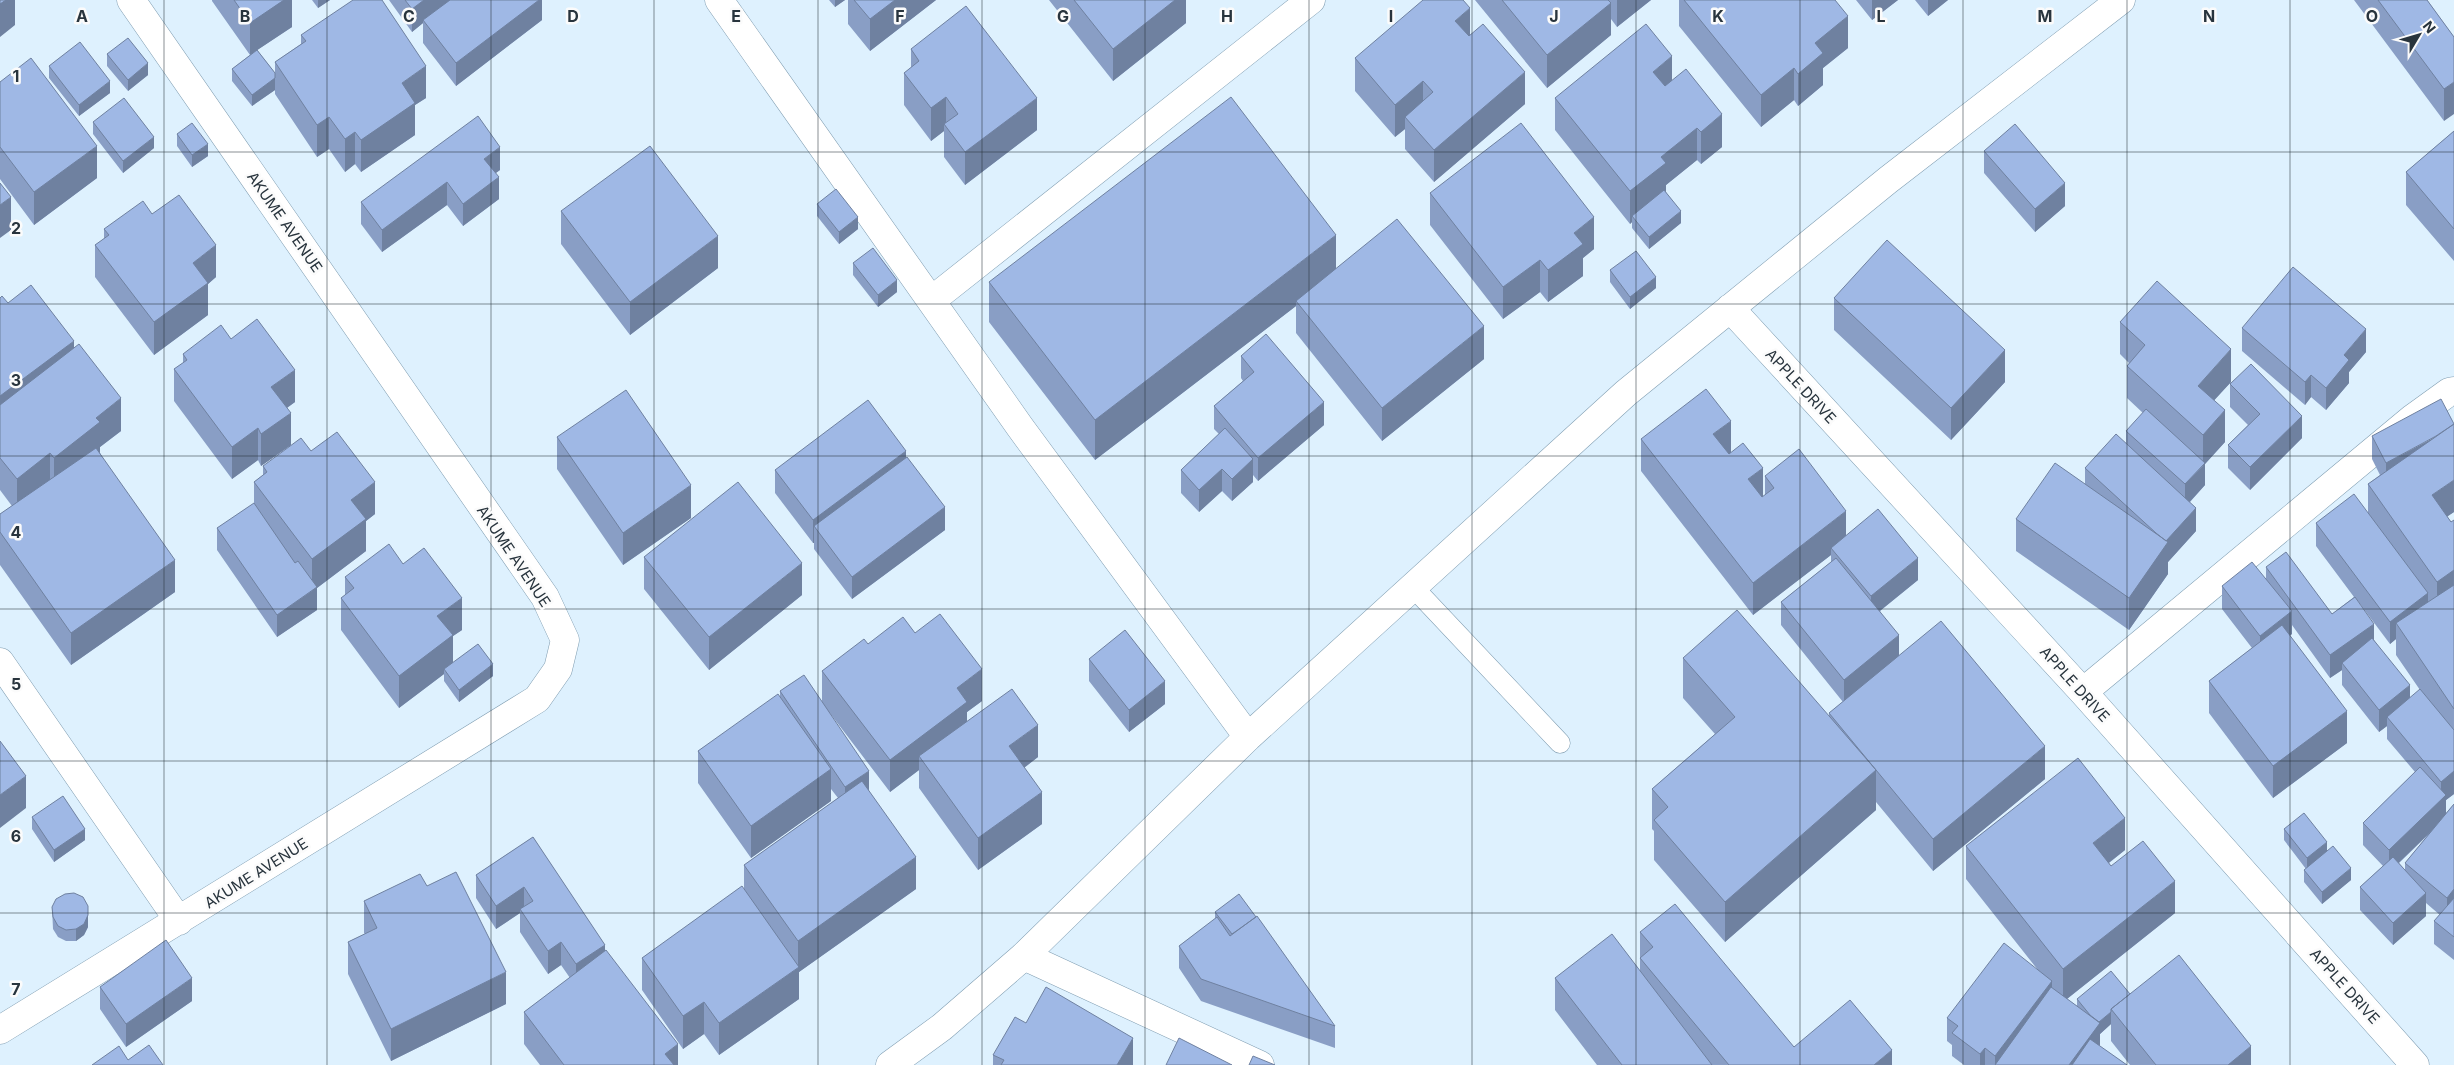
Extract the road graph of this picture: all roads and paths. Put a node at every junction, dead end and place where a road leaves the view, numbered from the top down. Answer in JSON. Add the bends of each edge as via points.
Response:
{"nodes":[{"id":1,"x":131,"y":0,"type":"edge"},
{"id":2,"x":719,"y":0,"type":"edge"},
{"id":3,"x":2121,"y":0,"type":"edge"},
{"id":4,"x":1294,"y":5,"type":"edge"},
{"id":5,"x":932,"y":300,"type":"junction"},
{"id":6,"x":1730,"y":308,"type":"junction"},
{"id":7,"x":2454,"y":391,"type":"edge"},
{"id":8,"x":1413,"y":586,"type":"junction"},
{"id":9,"x":0,"y":662,"type":"edge"},
{"id":10,"x":2083,"y":692,"type":"junction"},
{"id":11,"x":1248,"y":737,"type":"junction"},
{"id":12,"x":1560,"y":743,"type":"dead end"},
{"id":13,"x":178,"y":921,"type":"junction"},
{"id":14,"x":1024,"y":956,"type":"junction"},
{"id":15,"x":0,"y":1030,"type":"edge"},
{"id":16,"x":890,"y":1065,"type":"edge"},
{"id":17,"x":1260,"y":1065,"type":"edge"},
{"id":18,"x":2415,"y":1065,"type":"edge"}],
"edges":[{"from":1,"to":13,"type":"street","name":"AKUME AVENUE","via":[[545,598],[565,640],[558,669],[537,699]]},
{"from":2,"to":5,"type":"street"},
{"from":3,"to":6,"type":"street","via":[[1888,180]]},
{"from":4,"to":5,"type":"street"},
{"from":5,"to":11,"type":"street","via":[[1020,427]]},
{"from":6,"to":8,"type":"street","via":[[1626,393]]},
{"from":6,"to":10,"type":"street","name":"APPLE DRIVE"},
{"from":7,"to":10,"type":"street","via":[[2413,418]]},
{"from":8,"to":11,"type":"street"},
{"from":8,"to":12,"type":"lane"},
{"from":9,"to":13,"type":"street"},
{"from":10,"to":18,"type":"street","name":"APPLE DRIVE"},
{"from":11,"to":14,"type":"street"},
{"from":13,"to":15,"type":"street","name":"AKUME AVENUE"},
{"from":14,"to":16,"type":"street","via":[[942,1027]]},
{"from":14,"to":17,"type":"street"}]}
